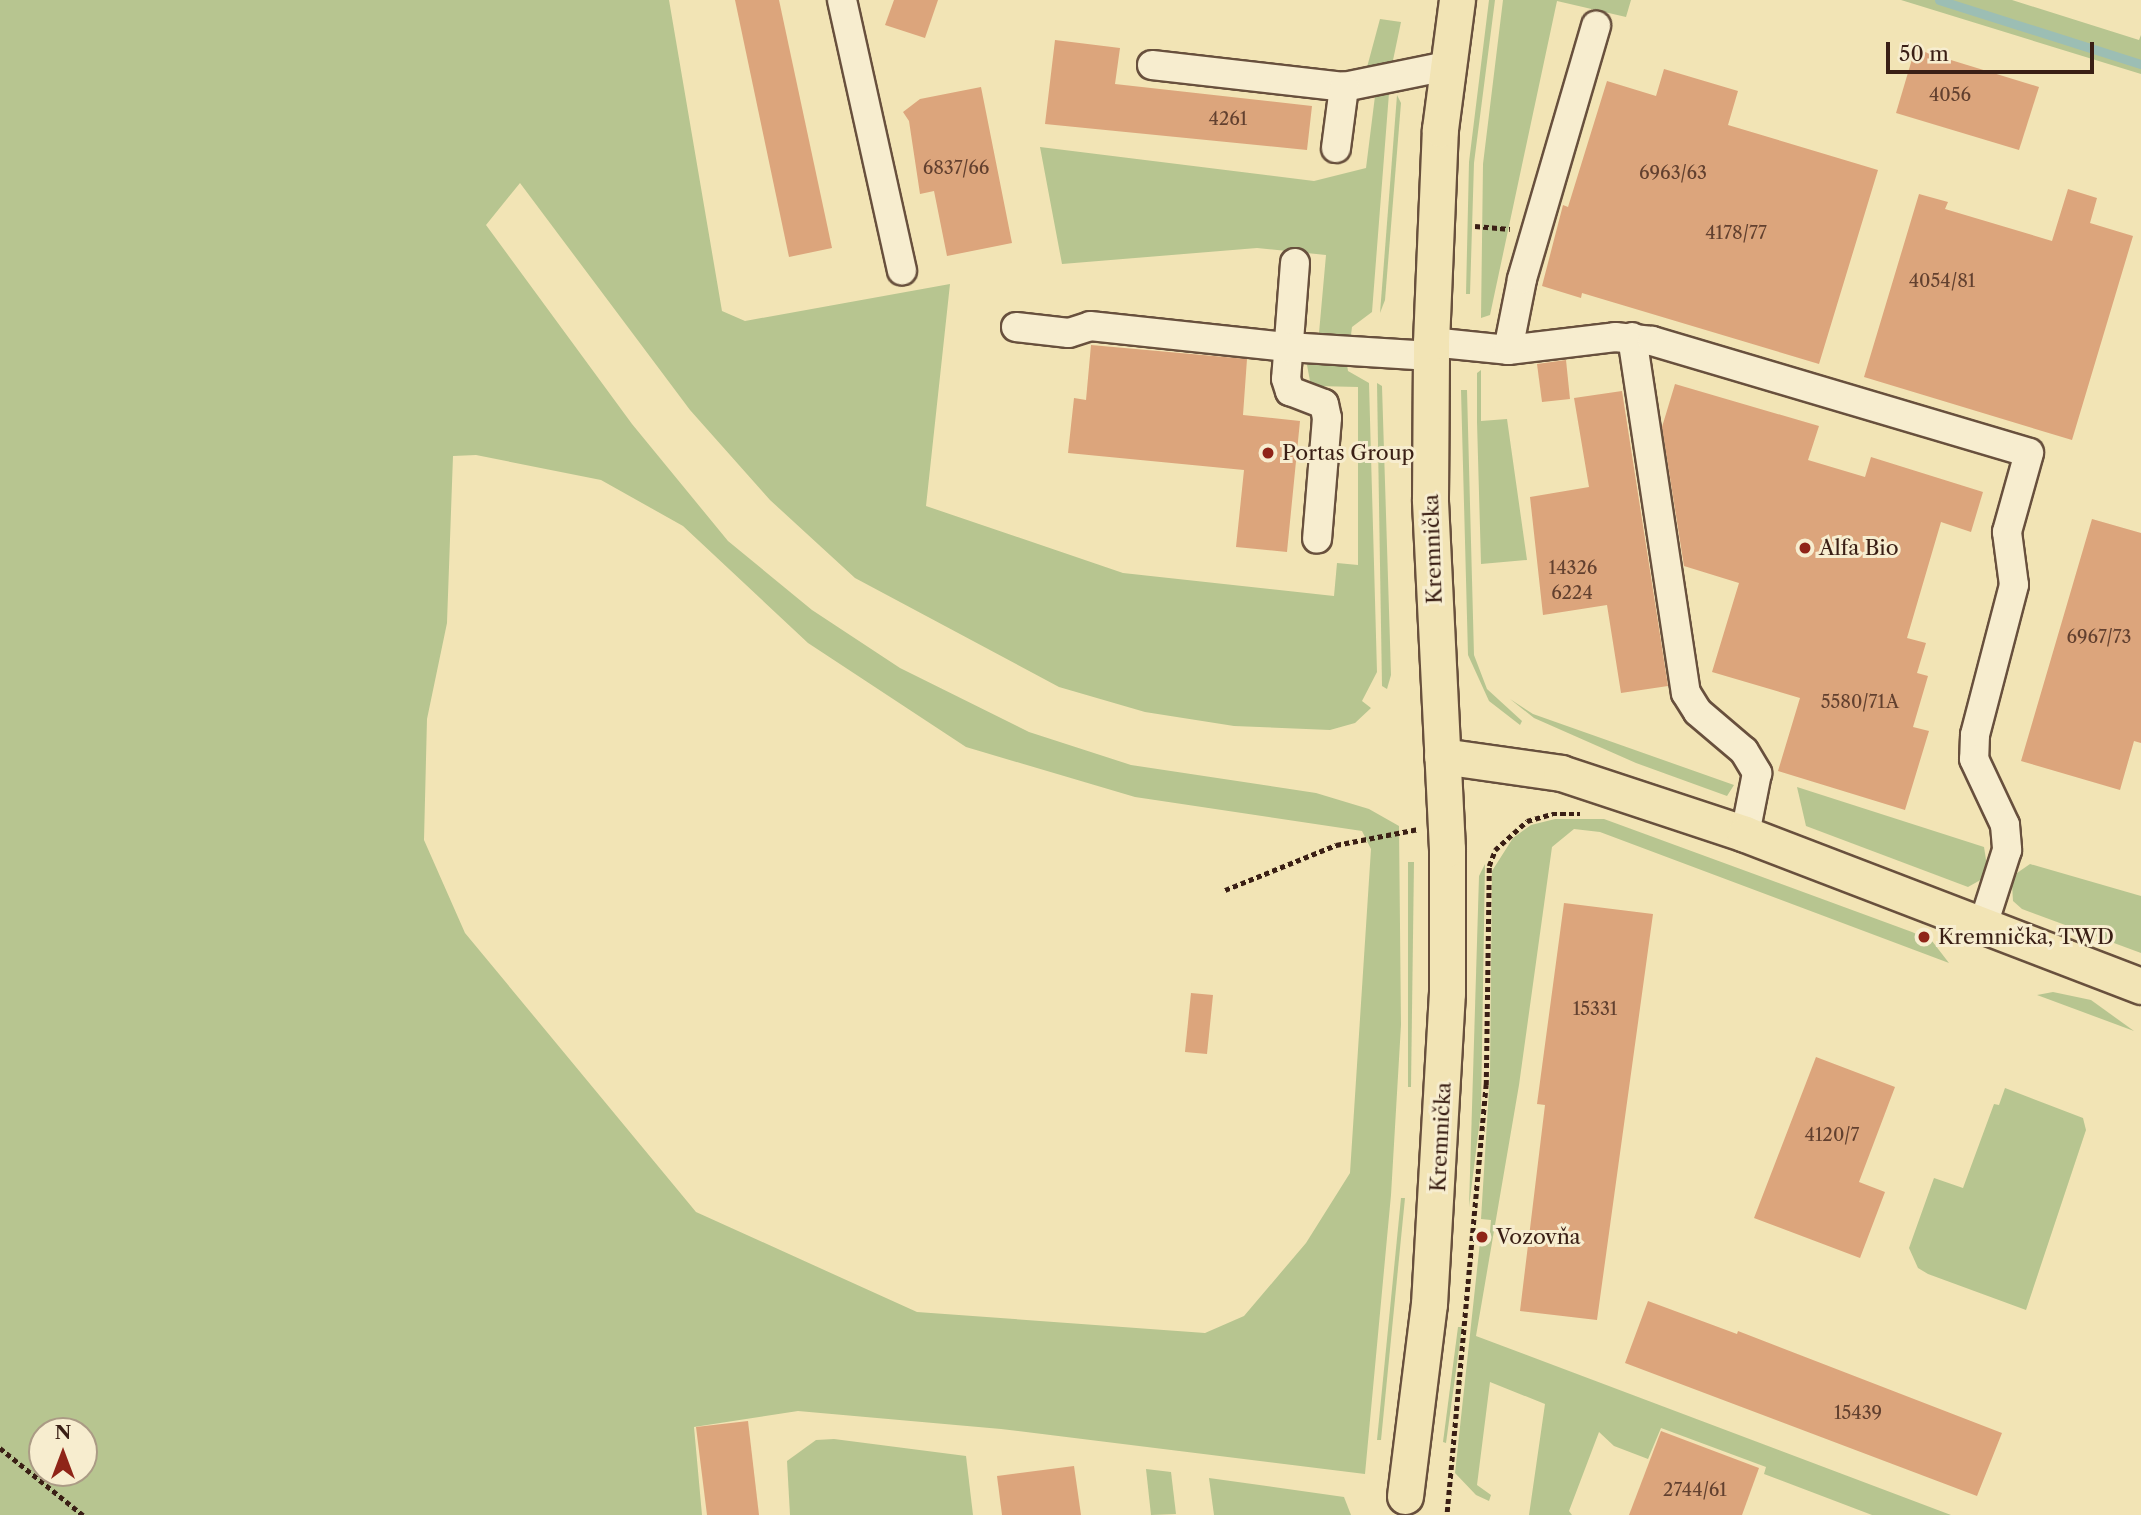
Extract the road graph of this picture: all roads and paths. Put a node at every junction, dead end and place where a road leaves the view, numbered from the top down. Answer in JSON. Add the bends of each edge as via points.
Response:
{"nodes":[{"id":1,"x":842,"y":0,"type":"edge"},
{"id":2,"x":1457,"y":0,"type":"edge"},
{"id":3,"x":1596,"y":26,"type":"dead end"},
{"id":4,"x":1152,"y":65,"type":"dead end"},
{"id":5,"x":1447,"y":66,"type":"junction"},
{"id":6,"x":1344,"y":87,"type":"junction"},
{"id":7,"x":1336,"y":148,"type":"dead end"},
{"id":8,"x":1295,"y":262,"type":"dead end"},
{"id":9,"x":902,"y":270,"type":"dead end"},
{"id":10,"x":1016,"y":327,"type":"dead end"},
{"id":11,"x":1632,"y":337,"type":"junction"},
{"id":12,"x":1288,"y":347,"type":"junction"},
{"id":13,"x":1431,"y":349,"type":"junction"},
{"id":14,"x":1512,"y":349,"type":"junction"},
{"id":15,"x":1317,"y":539,"type":"dead end"},
{"id":16,"x":1442,"y":757,"type":"junction"},
{"id":17,"x":1590,"y":813,"type":"dead end"},
{"id":18,"x":1445,"y":821,"type":"junction"},
{"id":19,"x":1745,"y":834,"type":"junction"},
{"id":20,"x":1225,"y":890,"type":"dead end"},
{"id":21,"x":1983,"y":925,"type":"junction"},
{"id":22,"x":2141,"y":986,"type":"edge"},
{"id":23,"x":0,"y":1448,"type":"edge"},
{"id":24,"x":1403,"y":1505,"type":"edge"},
{"id":25,"x":1447,"y":1512,"type":"dead end"},
{"id":26,"x":83,"y":1515,"type":"edge"}],
"edges":[{"from":1,"to":9,"type":"lane"},
{"from":2,"to":5,"type":"main road","name":"Kremnička"},
{"from":3,"to":14,"type":"lane","via":[[1522,279]]},
{"from":4,"to":6,"type":"lane"},
{"from":5,"to":6,"type":"lane"},
{"from":5,"to":13,"type":"main road","name":"Kremnička"},
{"from":6,"to":7,"type":"lane"},
{"from":8,"to":12,"type":"lane"},
{"from":10,"to":12,"type":"lane","via":[[1069,332],[1090,326]]},
{"from":11,"to":14,"type":"lane"},
{"from":11,"to":19,"type":"lane","via":[[1686,693],[1698,712],[1744,751],[1757,773]]},
{"from":11,"to":21,"type":"lane","via":[[2029,453],[2007,532],[2014,585],[1975,735],[1974,759],[2005,825],[2007,850]]},
{"from":12,"to":13,"type":"lane"},
{"from":12,"to":15,"type":"lane","via":[[1290,391],[1315,397],[1324,404],[1327,418]]},
{"from":13,"to":14,"type":"lane"},
{"from":13,"to":16,"type":"main road","name":"Kremnička","via":[[1430,499]]},
{"from":16,"to":18,"type":"main road","name":"Kremnička"},
{"from":16,"to":19,"type":"main road","via":[[1561,773]]},
{"from":17,"to":25,"type":"path","via":[[1552,814],[1527,821],[1495,850],[1489,866],[1486,1085]]},
{"from":18,"to":20,"type":"path","via":[[1336,845]]},
{"from":18,"to":24,"type":"main road","name":"Kremnička","via":[[1447,993],[1441,1149],[1429,1304]]},
{"from":19,"to":21,"type":"main road"},
{"from":21,"to":22,"type":"main road"},
{"from":23,"to":26,"type":"path"}]}
